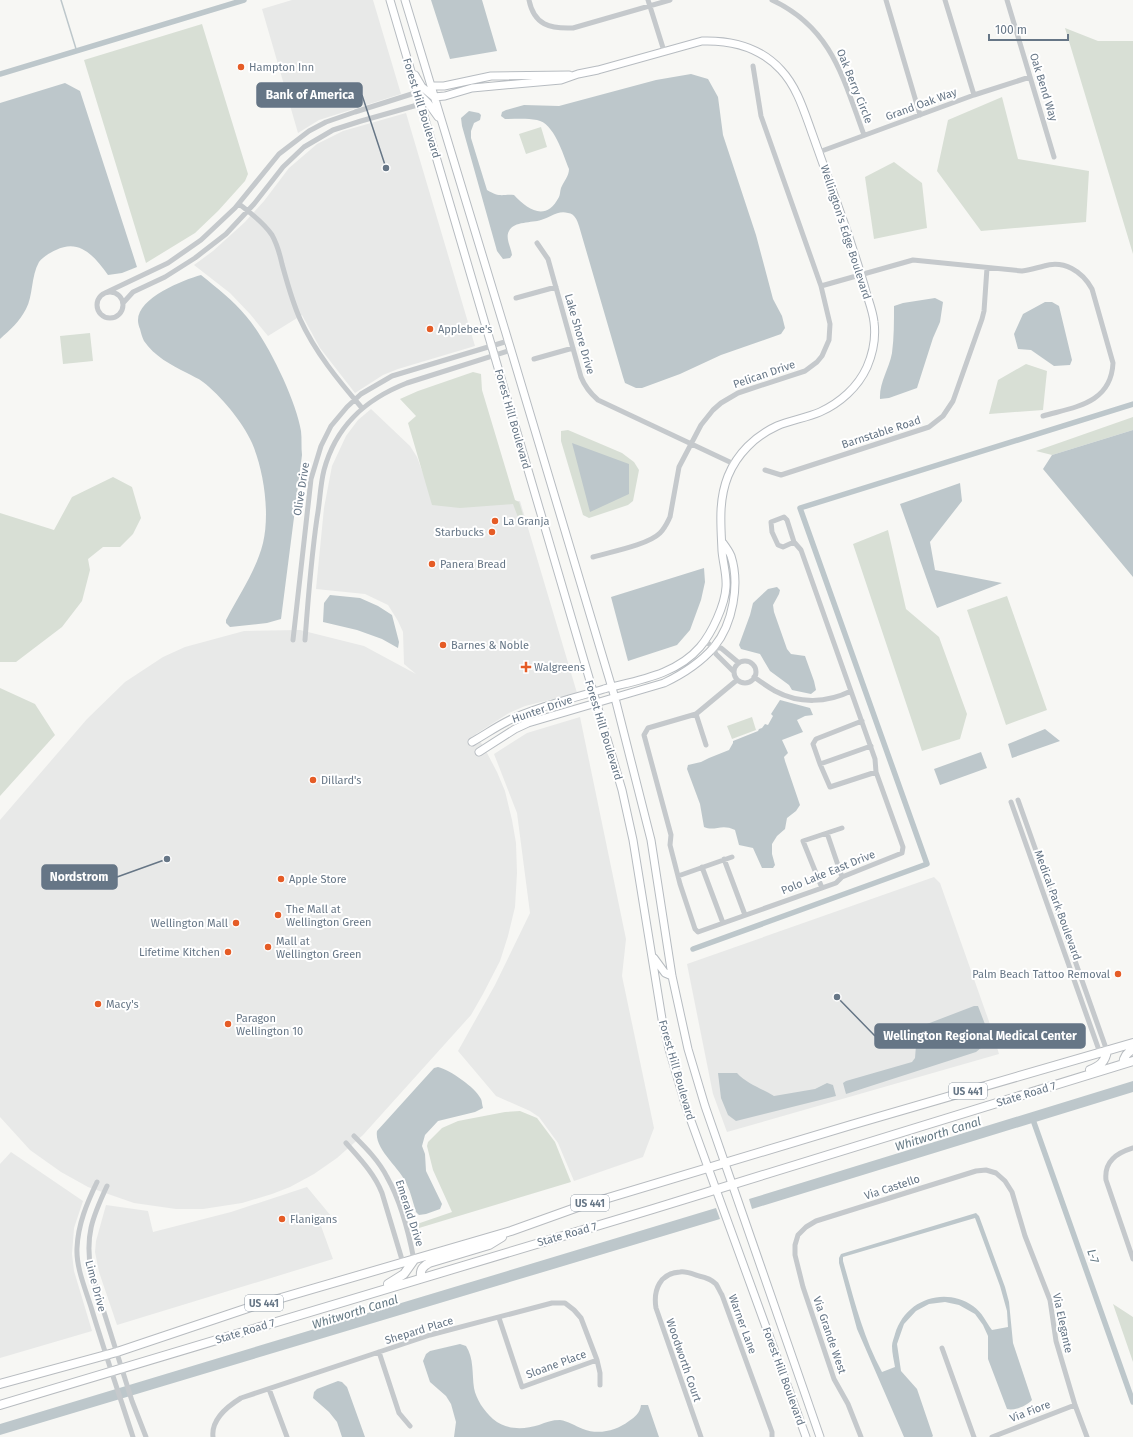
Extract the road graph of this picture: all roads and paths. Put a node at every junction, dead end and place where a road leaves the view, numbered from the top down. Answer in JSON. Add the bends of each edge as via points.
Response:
{"nodes":[{"id":1,"x":390,"y":0,"type":"edge"},
{"id":2,"x":404,"y":0,"type":"edge"},
{"id":3,"x":529,"y":0,"type":"edge"},
{"id":4,"x":670,"y":0,"type":"edge"},
{"id":5,"x":772,"y":0,"type":"edge"},
{"id":6,"x":886,"y":0,"type":"edge"},
{"id":7,"x":945,"y":0,"type":"edge"},
{"id":8,"x":1007,"y":0,"type":"edge"},
{"id":9,"x":649,"y":3,"type":"edge"},
{"id":10,"x":664,"y":51,"type":"junction"},
{"id":11,"x":409,"y":62,"type":"junction"},
{"id":12,"x":753,"y":66,"type":"dead end"},
{"id":13,"x":578,"y":74,"type":"junction"},
{"id":14,"x":1030,"y":77,"type":"junction"},
{"id":15,"x":431,"y":86,"type":"junction"},
{"id":16,"x":418,"y":92,"type":"junction"},
{"id":17,"x":974,"y":95,"type":"junction"},
{"id":18,"x":434,"y":97,"type":"junction"},
{"id":19,"x":421,"y":104,"type":"junction"},
{"id":20,"x":920,"y":115,"type":"junction"},
{"id":21,"x":441,"y":122,"type":"junction"},
{"id":22,"x":864,"y":135,"type":"junction"},
{"id":23,"x":819,"y":152,"type":"junction"},
{"id":24,"x":1054,"y":157,"type":"dead end"},
{"id":25,"x":272,"y":164,"type":"junction"},
{"id":26,"x":280,"y":171,"type":"junction"},
{"id":27,"x":239,"y":204,"type":"junction"},
{"id":28,"x":248,"y":211,"type":"junction"},
{"id":29,"x":537,"y":243,"type":"dead end"},
{"id":30,"x":987,"y":268,"type":"junction"},
{"id":31,"x":861,"y":274,"type":"junction"},
{"id":32,"x":821,"y":286,"type":"junction"},
{"id":33,"x":556,"y":287,"type":"junction"},
{"id":34,"x":104,"y":293,"type":"junction"},
{"id":35,"x":516,"y":298,"type":"dead end"},
{"id":36,"x":122,"y":303,"type":"junction"},
{"id":37,"x":508,"y":341,"type":"junction"},
{"id":38,"x":492,"y":346,"type":"junction"},
{"id":39,"x":573,"y":348,"type":"junction"},
{"id":40,"x":511,"y":350,"type":"junction"},
{"id":41,"x":495,"y":355,"type":"junction"},
{"id":42,"x":534,"y":359,"type":"dead end"},
{"id":43,"x":355,"y":400,"type":"junction"},
{"id":44,"x":362,"y":408,"type":"junction"},
{"id":45,"x":1043,"y":416,"type":"dead end"},
{"id":46,"x":692,"y":444,"type":"junction"},
{"id":47,"x":734,"y":464,"type":"junction"},
{"id":48,"x":765,"y":470,"type":"dead end"},
{"id":49,"x":794,"y":542,"type":"junction"},
{"id":50,"x":723,"y":543,"type":"junction"},
{"id":51,"x":593,"y":557,"type":"dead end"},
{"id":52,"x":293,"y":640,"type":"dead end"},
{"id":53,"x":305,"y":640,"type":"dead end"},
{"id":54,"x":705,"y":641,"type":"junction"},
{"id":55,"x":713,"y":647,"type":"junction"},
{"id":56,"x":739,"y":663,"type":"junction"},
{"id":57,"x":734,"y":672,"type":"junction"},
{"id":58,"x":754,"y":677,"type":"junction"},
{"id":59,"x":737,"y":680,"type":"junction"},
{"id":60,"x":612,"y":687,"type":"junction"},
{"id":61,"x":851,"y":691,"type":"junction"},
{"id":62,"x":592,"y":692,"type":"junction"},
{"id":63,"x":615,"y":698,"type":"junction"},
{"id":64,"x":595,"y":704,"type":"junction"},
{"id":65,"x":696,"y":714,"type":"junction"},
{"id":66,"x":862,"y":721,"type":"junction"},
{"id":67,"x":472,"y":742,"type":"dead end"},
{"id":68,"x":706,"y":745,"type":"dead end"},
{"id":69,"x":871,"y":746,"type":"junction"},
{"id":70,"x":479,"y":752,"type":"dead end"},
{"id":71,"x":820,"y":764,"type":"junction"},
{"id":72,"x":876,"y":772,"type":"junction"},
{"id":73,"x":1018,"y":800,"type":"dead end"},
{"id":74,"x":1010,"y":802,"type":"dead end"},
{"id":75,"x":842,"y":828,"type":"dead end"},
{"id":76,"x":827,"y":833,"type":"junction"},
{"id":77,"x":732,"y":856,"type":"dead end"},
{"id":78,"x":724,"y":859,"type":"junction"},
{"id":79,"x":702,"y":867,"type":"junction"},
{"id":80,"x":678,"y":876,"type":"junction"},
{"id":81,"x":842,"y":877,"type":"junction"},
{"id":82,"x":822,"y":888,"type":"junction"},
{"id":83,"x":745,"y":915,"type":"junction"},
{"id":84,"x":722,"y":923,"type":"junction"},
{"id":85,"x":652,"y":954,"type":"junction"},
{"id":86,"x":672,"y":976,"type":"junction"},
{"id":87,"x":1093,"y":1012,"type":"junction"},
{"id":88,"x":1086,"y":1014,"type":"junction"},
{"id":89,"x":1133,"y":1043,"type":"edge"},
{"id":90,"x":1133,"y":1049,"type":"edge"},
{"id":91,"x":1103,"y":1052,"type":"junction"},
{"id":92,"x":1133,"y":1061,"type":"edge"},
{"id":93,"x":1122,"y":1064,"type":"junction"},
{"id":94,"x":1068,"y":1081,"type":"junction"},
{"id":95,"x":354,"y":1136,"type":"dead end"},
{"id":96,"x":346,"y":1143,"type":"dead end"},
{"id":97,"x":1133,"y":1148,"type":"edge"},
{"id":98,"x":726,"y":1163,"type":"junction"},
{"id":99,"x":708,"y":1168,"type":"junction"},
{"id":100,"x":996,"y":1173,"type":"joint"},
{"id":101,"x":97,"y":1182,"type":"dead end"},
{"id":102,"x":733,"y":1185,"type":"junction"},
{"id":103,"x":107,"y":1186,"type":"dead end"},
{"id":104,"x":716,"y":1190,"type":"junction"},
{"id":105,"x":511,"y":1231,"type":"junction"},
{"id":106,"x":798,"y":1235,"type":"joint"},
{"id":107,"x":414,"y":1260,"type":"junction"},
{"id":108,"x":1133,"y":1260,"type":"edge"},
{"id":109,"x":403,"y":1263,"type":"junction"},
{"id":110,"x":421,"y":1278,"type":"junction"},
{"id":111,"x":656,"y":1288,"type":"joint"},
{"id":112,"x":366,"y":1295,"type":"junction"},
{"id":113,"x":499,"y":1318,"type":"junction"},
{"id":114,"x":942,"y":1348,"type":"dead end"},
{"id":115,"x":117,"y":1352,"type":"junction"},
{"id":116,"x":379,"y":1352,"type":"junction"},
{"id":117,"x":106,"y":1355,"type":"junction"},
{"id":118,"x":597,"y":1360,"type":"junction"},
{"id":119,"x":122,"y":1369,"type":"junction"},
{"id":120,"x":112,"y":1372,"type":"junction"},
{"id":121,"x":0,"y":1384,"type":"edge"},
{"id":122,"x":600,"y":1385,"type":"dead end"},
{"id":123,"x":269,"y":1389,"type":"junction"},
{"id":124,"x":1075,"y":1404,"type":"junction"},
{"id":125,"x":0,"y":1405,"type":"edge"},
{"id":126,"x":410,"y":1426,"type":"dead end"},
{"id":127,"x":133,"y":1437,"type":"edge"},
{"id":128,"x":146,"y":1437,"type":"edge"},
{"id":129,"x":213,"y":1437,"type":"edge"},
{"id":130,"x":287,"y":1437,"type":"edge"},
{"id":131,"x":701,"y":1437,"type":"edge"},
{"id":132,"x":772,"y":1437,"type":"edge"},
{"id":133,"x":806,"y":1437,"type":"edge"},
{"id":134,"x":820,"y":1437,"type":"edge"},
{"id":135,"x":861,"y":1437,"type":"edge"},
{"id":136,"x":974,"y":1437,"type":"edge"},
{"id":137,"x":992,"y":1437,"type":"edge"},
{"id":138,"x":1087,"y":1437,"type":"edge"}],
"edges":[{"from":1,"to":11,"type":"main road","name":"Forest Hill Boulevard"},
{"from":2,"to":15,"type":"main road","name":"Forest Hill Boulevard"},
{"from":3,"to":9,"type":"street","via":[[533,13],[541,22],[547,26],[560,28],[573,28]]},
{"from":4,"to":9,"type":"street"},
{"from":5,"to":22,"type":"street","name":"Oak Berry Circle","via":[[806,21],[823,40],[841,73]]},
{"from":6,"to":20,"type":"street"},
{"from":7,"to":17,"type":"street"},
{"from":8,"to":14,"type":"street","name":"Oak Bend Way"},
{"from":9,"to":10,"type":"street"},
{"from":10,"to":13,"type":"main road","name":"Wellington's Edge Boulevard"},
{"from":10,"to":23,"type":"main road","name":"Wellington's Edge Boulevard","via":[[713,41],[736,43],[765,56],[781,70],[793,86]]},
{"from":11,"to":16,"type":"main road","name":"Forest Hill Boulevard"},
{"from":11,"to":18,"type":"main road","via":[[422,86]]},
{"from":12,"to":32,"type":"street","name":"Pelican Drive","via":[[761,116]]},
{"from":13,"to":15,"type":"main road","name":"Wellington's Edge Boulevard","via":[[491,76],[444,86]]},
{"from":13,"to":18,"type":"main road","name":"Wellington's Edge Boulevard","via":[[561,80],[472,88]]},
{"from":14,"to":17,"type":"street","name":"Grand Oak Way"},
{"from":14,"to":24,"type":"street","name":"Oak Bend Way"},
{"from":15,"to":18,"type":"main road","name":"Forest Hill Boulevard"},
{"from":16,"to":19,"type":"main road","name":"Forest Hill Boulevard"},
{"from":16,"to":21,"type":"main road"},
{"from":16,"to":25,"type":"street","via":[[326,122],[293,142]]},
{"from":17,"to":20,"type":"street","name":"Grand Oak Way"},
{"from":18,"to":21,"type":"main road","name":"Forest Hill Boulevard"},
{"from":19,"to":26,"type":"street","via":[[333,130],[304,147]]},
{"from":19,"to":38,"type":"main road","name":"Forest Hill Boulevard"},
{"from":20,"to":22,"type":"street","name":"Grand Oak Way"},
{"from":21,"to":37,"type":"main road","name":"Forest Hill Boulevard"},
{"from":22,"to":23,"type":"street","name":"Grand Oak Way"},
{"from":23,"to":31,"type":"main road","name":"Wellington's Edge Boulevard"},
{"from":25,"to":26,"type":"street"},
{"from":25,"to":27,"type":"street"},
{"from":26,"to":28,"type":"street"},
{"from":27,"to":28,"type":"street"},
{"from":27,"to":34,"type":"street","via":[[224,220],[168,263]]},
{"from":28,"to":36,"type":"street","via":[[226,234],[195,258],[165,277],[132,292]]},
{"from":28,"to":43,"type":"street","via":[[272,236],[294,304],[307,333],[334,375]]},
{"from":29,"to":33,"type":"street","name":"Lake Shore Drive","via":[[548,259]]},
{"from":30,"to":31,"type":"street","via":[[913,260]]},
{"from":30,"to":45,"type":"street","via":[[1022,271],[1051,264],[1066,266],[1083,276],[1092,288],[1113,363],[1111,378],[1105,390],[1087,403]]},
{"from":30,"to":48,"type":"street","name":"Barnstable Road","via":[[982,319],[953,401],[943,416],[929,427],[781,475]]},
{"from":31,"to":32,"type":"street"},
{"from":31,"to":47,"type":"main road","name":"Wellington's Edge Boulevard","via":[[874,326],[871,358],[862,376],[850,392],[830,407],[778,426],[758,437]]},
{"from":32,"to":46,"type":"street","name":"Pelican Drive","via":[[830,324],[829,340],[822,356],[804,371],[738,393],[721,403],[707,417]]},
{"from":33,"to":35,"type":"street"},
{"from":33,"to":39,"type":"street","name":"Lake Shore Drive"},
{"from":34,"to":36,"type":"street","via":[[114,293],[121,298]]},
{"from":34,"to":36,"type":"street","via":[[98,299],[97,307],[105,317],[118,315]]},
{"from":37,"to":38,"type":"street","name":"Olive Drive"},
{"from":37,"to":40,"type":"main road","name":"Forest Hill Boulevard"},
{"from":38,"to":41,"type":"main road","name":"Forest Hill Boulevard"},
{"from":38,"to":43,"type":"street","name":"Olive Drive","via":[[398,374],[370,388]]},
{"from":39,"to":42,"type":"street"},
{"from":39,"to":46,"type":"street","name":"Lake Shore Drive","via":[[584,383],[598,400]]},
{"from":40,"to":41,"type":"street","name":"Olive Drive"},
{"from":40,"to":60,"type":"main road","name":"Forest Hill Boulevard"},
{"from":41,"to":44,"type":"street","name":"Olive Drive","via":[[390,390]]},
{"from":41,"to":62,"type":"main road","name":"Forest Hill Boulevard"},
{"from":43,"to":44,"type":"street"},
{"from":43,"to":52,"type":"street","name":"Olive Drive","via":[[339,416],[325,436],[311,479]]},
{"from":44,"to":53,"type":"street","name":"Olive Drive","via":[[336,440],[324,469],[315,529]]},
{"from":46,"to":47,"type":"street","name":"Lake Shore Drive"},
{"from":46,"to":51,"type":"street","name":"Pelican Drive","via":[[679,467],[670,517],[660,533],[647,541]]},
{"from":47,"to":50,"type":"main road","name":"Wellington's Edge Boulevard","via":[[725,485],[721,507]]},
{"from":49,"to":49,"type":"street","name":"Polo Lake East Drive","via":[[783,547],[778,545],[771,522],[784,518],[787,520]]},
{"from":49,"to":61,"type":"street","name":"Polo Lake East Drive","via":[[801,550]]},
{"from":50,"to":54,"type":"main road","name":"Wellington's Edge Boulevard","via":[[726,586],[724,600],[710,635]]},
{"from":50,"to":55,"type":"main road","name":"Wellington's Edge Boulevard","via":[[734,568],[734,596],[726,626]]},
{"from":54,"to":55,"type":"street"},
{"from":54,"to":60,"type":"main road","name":"Wellington's Edge Boulevard","via":[[683,663],[672,669]]},
{"from":55,"to":56,"type":"street","via":[[721,648]]},
{"from":55,"to":57,"type":"street","via":[[716,654]]},
{"from":55,"to":63,"type":"main road","name":"Wellington's Edge Boulevard","via":[[702,659],[677,677],[651,688]]},
{"from":56,"to":57,"type":"street"},
{"from":56,"to":58,"type":"street","via":[[745,661],[752,664],[755,670]]},
{"from":57,"to":59,"type":"street"},
{"from":58,"to":59,"type":"street","via":[[746,682]]},
{"from":58,"to":61,"type":"street","via":[[783,695],[804,700],[825,700]]},
{"from":59,"to":65,"type":"street","name":"Polo Lake East Drive"},
{"from":60,"to":62,"type":"main road","name":"Wellington's Edge Boulevard"},
{"from":60,"to":63,"type":"main road","name":"Forest Hill Boulevard"},
{"from":61,"to":66,"type":"street","name":"Polo Lake East Drive"},
{"from":62,"to":64,"type":"main road","name":"Forest Hill Boulevard"},
{"from":62,"to":67,"type":"main road","name":"Hunter Drive","via":[[521,715]]},
{"from":63,"to":64,"type":"main road","name":"Hunter Drive"},
{"from":63,"to":86,"type":"main road","name":"Forest Hill Boulevard","via":[[651,840]]},
{"from":64,"to":70,"type":"main road","name":"Hunter Drive","via":[[528,723]]},
{"from":64,"to":85,"type":"main road","name":"Forest Hill Boulevard","via":[[627,810]]},
{"from":65,"to":68,"type":"street"},
{"from":65,"to":80,"type":"street","name":"Polo Lake East Drive","via":[[648,728],[644,735],[671,835],[670,845]]},
{"from":66,"to":69,"type":"street","name":"Polo Lake East Drive"},
{"from":66,"to":71,"type":"street","via":[[816,739],[813,744]]},
{"from":69,"to":71,"type":"street"},
{"from":69,"to":72,"type":"street","name":"Polo Lake East Drive"},
{"from":71,"to":72,"type":"street","via":[[830,787]]},
{"from":72,"to":81,"type":"street","name":"Polo Lake East Drive","via":[[903,847],[902,853]]},
{"from":73,"to":87,"type":"street","name":"Medical Park Boulevard"},
{"from":74,"to":88,"type":"street","name":"Medical Park Boulevard"},
{"from":75,"to":76,"type":"street"},
{"from":76,"to":81,"type":"street"},
{"from":76,"to":82,"type":"street","via":[[803,841]]},
{"from":77,"to":78,"type":"street"},
{"from":78,"to":79,"type":"street"},
{"from":78,"to":83,"type":"street"},
{"from":79,"to":80,"type":"street"},
{"from":79,"to":84,"type":"street"},
{"from":80,"to":84,"type":"street","name":"Polo Lake East Drive","via":[[695,929],[698,932]]},
{"from":81,"to":82,"type":"street","name":"Polo Lake East Drive","via":[[836,883]]},
{"from":82,"to":83,"type":"street","name":"Polo Lake East Drive"},
{"from":83,"to":84,"type":"street","name":"Polo Lake East Drive"},
{"from":85,"to":86,"type":"main road","via":[[665,973]]},
{"from":85,"to":99,"type":"main road","name":"Forest Hill Boulevard","via":[[669,1049]]},
{"from":86,"to":98,"type":"main road","name":"Forest Hill Boulevard","via":[[688,1049]]},
{"from":87,"to":88,"type":"street"},
{"from":87,"to":91,"type":"street","name":"Medical Park Boulevard"},
{"from":88,"to":91,"type":"street","name":"Medical Park Boulevard"},
{"from":89,"to":91,"type":"main road","name":"State Road 7","number":"US 441"},
{"from":90,"to":93,"type":"main road","via":[[1123,1058]]},
{"from":91,"to":94,"type":"main road","via":[[1103,1062],[1098,1067]]},
{"from":91,"to":98,"type":"main road","name":"State Road 7","number":"US 441"},
{"from":92,"to":93,"type":"main road","name":"State Road 7","number":"US 441"},
{"from":93,"to":94,"type":"main road","name":"State Road 7","number":"US 441"},
{"from":94,"to":102,"type":"main road","name":"State Road 7","number":"US 441"},
{"from":95,"to":107,"type":"street","name":"Emerald Drive","via":[[378,1162],[393,1188]]},
{"from":96,"to":109,"type":"street","name":"Emerald Drive","via":[[378,1182]]},
{"from":97,"to":108,"type":"street","via":[[1114,1157],[1105,1175]]},
{"from":98,"to":99,"type":"main road","name":"State Road 7","number":"US 441"},
{"from":98,"to":102,"type":"main road","name":"Forest Hill Boulevard"},
{"from":99,"to":104,"type":"main road","name":"Forest Hill Boulevard"},
{"from":99,"to":105,"type":"main road","name":"State Road 7","number":"US 441","via":[[578,1207]]},
{"from":100,"to":106,"type":"street","name":"Via Castello","via":[[976,1171],[816,1221]]},
{"from":100,"to":124,"type":"street","name":"Via Elegante","via":[[1006,1181],[1012,1192],[1025,1236],[1050,1300],[1056,1341]]},
{"from":101,"to":117,"type":"street","name":"Lime Drive","via":[[85,1206],[79,1226],[77,1249],[83,1282]]},
{"from":102,"to":104,"type":"main road","name":"State Road 7","number":"US 441"},
{"from":102,"to":134,"type":"main road","name":"Forest Hill Boulevard"},
{"from":103,"to":115,"type":"street","name":"Lime Drive","via":[[90,1229],[89,1257],[91,1271]]},
{"from":104,"to":110,"type":"main road","name":"State Road 7","number":"US 441"},
{"from":104,"to":133,"type":"main road","name":"Forest Hill Boulevard"},
{"from":105,"to":107,"type":"main road","name":"State Road 7","number":"US 441"},
{"from":105,"to":110,"type":"main road","via":[[489,1245],[423,1266],[420,1271]]},
{"from":106,"to":135,"type":"street","name":"Via Grande West","via":[[795,1255],[803,1287],[834,1379],[848,1404]]},
{"from":107,"to":109,"type":"main road","name":"State Road 7","number":"US 441"},
{"from":107,"to":112,"type":"main road","via":[[404,1274]]},
{"from":109,"to":115,"type":"main road","name":"State Road 7","number":"US 441","via":[[254,1306]]},
{"from":110,"to":112,"type":"main road","name":"State Road 7","number":"US 441"},
{"from":111,"to":131,"type":"street","name":"Woodworth Court","via":[[656,1308]]},
{"from":111,"to":132,"type":"street","name":"Warner Lane","via":[[664,1278],[681,1272],[706,1278],[716,1284]]},
{"from":112,"to":119,"type":"main road","name":"State Road 7","number":"US 441"},
{"from":113,"to":116,"type":"street","name":"Shepard Place","via":[[430,1335]]},
{"from":113,"to":118,"type":"street","name":"Shepard Place","via":[[552,1303],[565,1303],[581,1318]]},
{"from":113,"to":118,"type":"street","name":"Sloane Place","via":[[522,1386]]},
{"from":114,"to":136,"type":"street"},
{"from":115,"to":117,"type":"main road","name":"State Road 7","number":"US 441"},
{"from":115,"to":119,"type":"street","name":"Lime Drive"},
{"from":116,"to":123,"type":"street","name":"Shepard Place"},
{"from":116,"to":126,"type":"street","via":[[399,1413]]},
{"from":117,"to":120,"type":"street","name":"Lime Drive"},
{"from":117,"to":121,"type":"main road","name":"State Road 7","number":"US 441"},
{"from":118,"to":122,"type":"street","name":"Shepard Place"},
{"from":119,"to":120,"type":"main road","name":"State Road 7","number":"US 441"},
{"from":119,"to":128,"type":"street","name":"Lime Drive"},
{"from":120,"to":125,"type":"main road","name":"State Road 7","number":"US 441"},
{"from":120,"to":127,"type":"street","name":"Lime Drive"},
{"from":123,"to":129,"type":"street","name":"Shepard Place","via":[[240,1398],[228,1406],[219,1417]]},
{"from":123,"to":130,"type":"street"},
{"from":124,"to":137,"type":"street","name":"Via Fiore"},
{"from":124,"to":138,"type":"street","name":"Via Elegante"}]}
